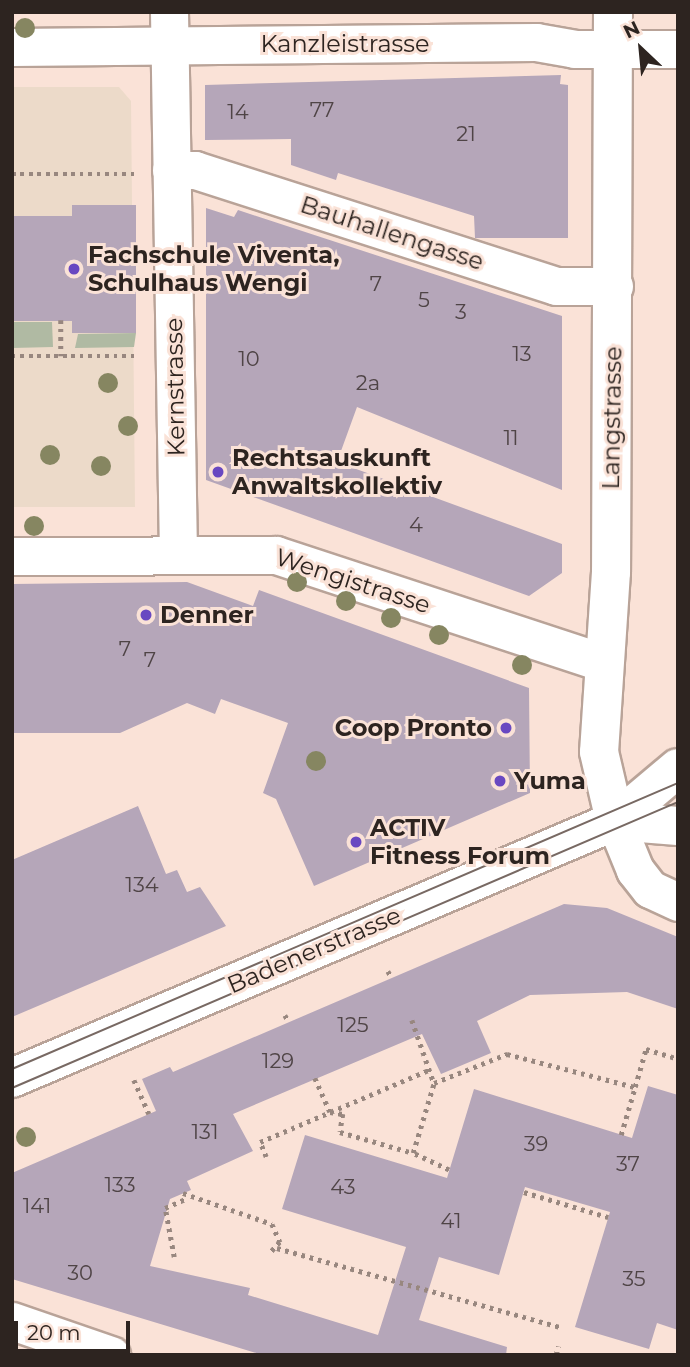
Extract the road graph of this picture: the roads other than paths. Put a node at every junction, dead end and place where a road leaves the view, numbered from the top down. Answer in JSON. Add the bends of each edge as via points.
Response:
{"nodes":[{"id":1,"x":613,"y":12,"type":"edge"},
{"id":2,"x":169,"y":29,"type":"edge"},
{"id":3,"x":12,"y":47,"type":"edge"},
{"id":4,"x":678,"y":49,"type":"edge"},
{"id":5,"x":614,"y":50,"type":"junction"},
{"id":6,"x":157,"y":172,"type":"junction"},
{"id":7,"x":614,"y":286,"type":"junction"},
{"id":8,"x":178,"y":552,"type":"junction"},
{"id":9,"x":12,"y":556,"type":"edge"},
{"id":10,"x":601,"y":662,"type":"junction"},
{"id":11,"x":678,"y":768,"type":"edge"},
{"id":12,"x":615,"y":821,"type":"junction"},
{"id":13,"x":678,"y":826,"type":"edge"},
{"id":14,"x":678,"y":902,"type":"edge"},
{"id":15,"x":12,"y":1078,"type":"edge"},
{"id":16,"x":12,"y":1321,"type":"edge"},
{"id":17,"x":111,"y":1355,"type":"edge"}],
"edges":[{"from":1,"to":5,"type":"street","name":"Langstrasse"},
{"from":2,"to":3,"type":"street","name":"Kanzleistrasse"},
{"from":2,"to":5,"type":"street","name":"Kanzleistrasse","via":[[536,42]]},
{"from":2,"to":6,"type":"street","name":"Kernstrasse"},
{"from":4,"to":5,"type":"street","name":"Kanzleistrasse"},
{"from":5,"to":7,"type":"street","name":"Langstrasse"},
{"from":6,"to":7,"type":"street","name":"Bauhallengasse","via":[[195,170],[556,286]]},
{"from":6,"to":8,"type":"street","name":"Kernstrasse"},
{"from":7,"to":10,"type":"street","name":"Langstrasse","via":[[611,572]]},
{"from":8,"to":9,"type":"street","name":"Wengistrasse"},
{"from":8,"to":10,"type":"street","name":"Wengistrasse","via":[[276,555]]},
{"from":10,"to":12,"type":"street","name":"Langstrasse","via":[[599,752]]},
{"from":11,"to":12,"type":"street","name":"Badenerstrasse"},
{"from":12,"to":13,"type":"street","name":"Badenerstrasse"},
{"from":12,"to":14,"type":"street","via":[[635,870],[650,889]]},
{"from":12,"to":15,"type":"street","name":"Badenerstrasse"},
{"from":16,"to":17,"type":"street"}]}
